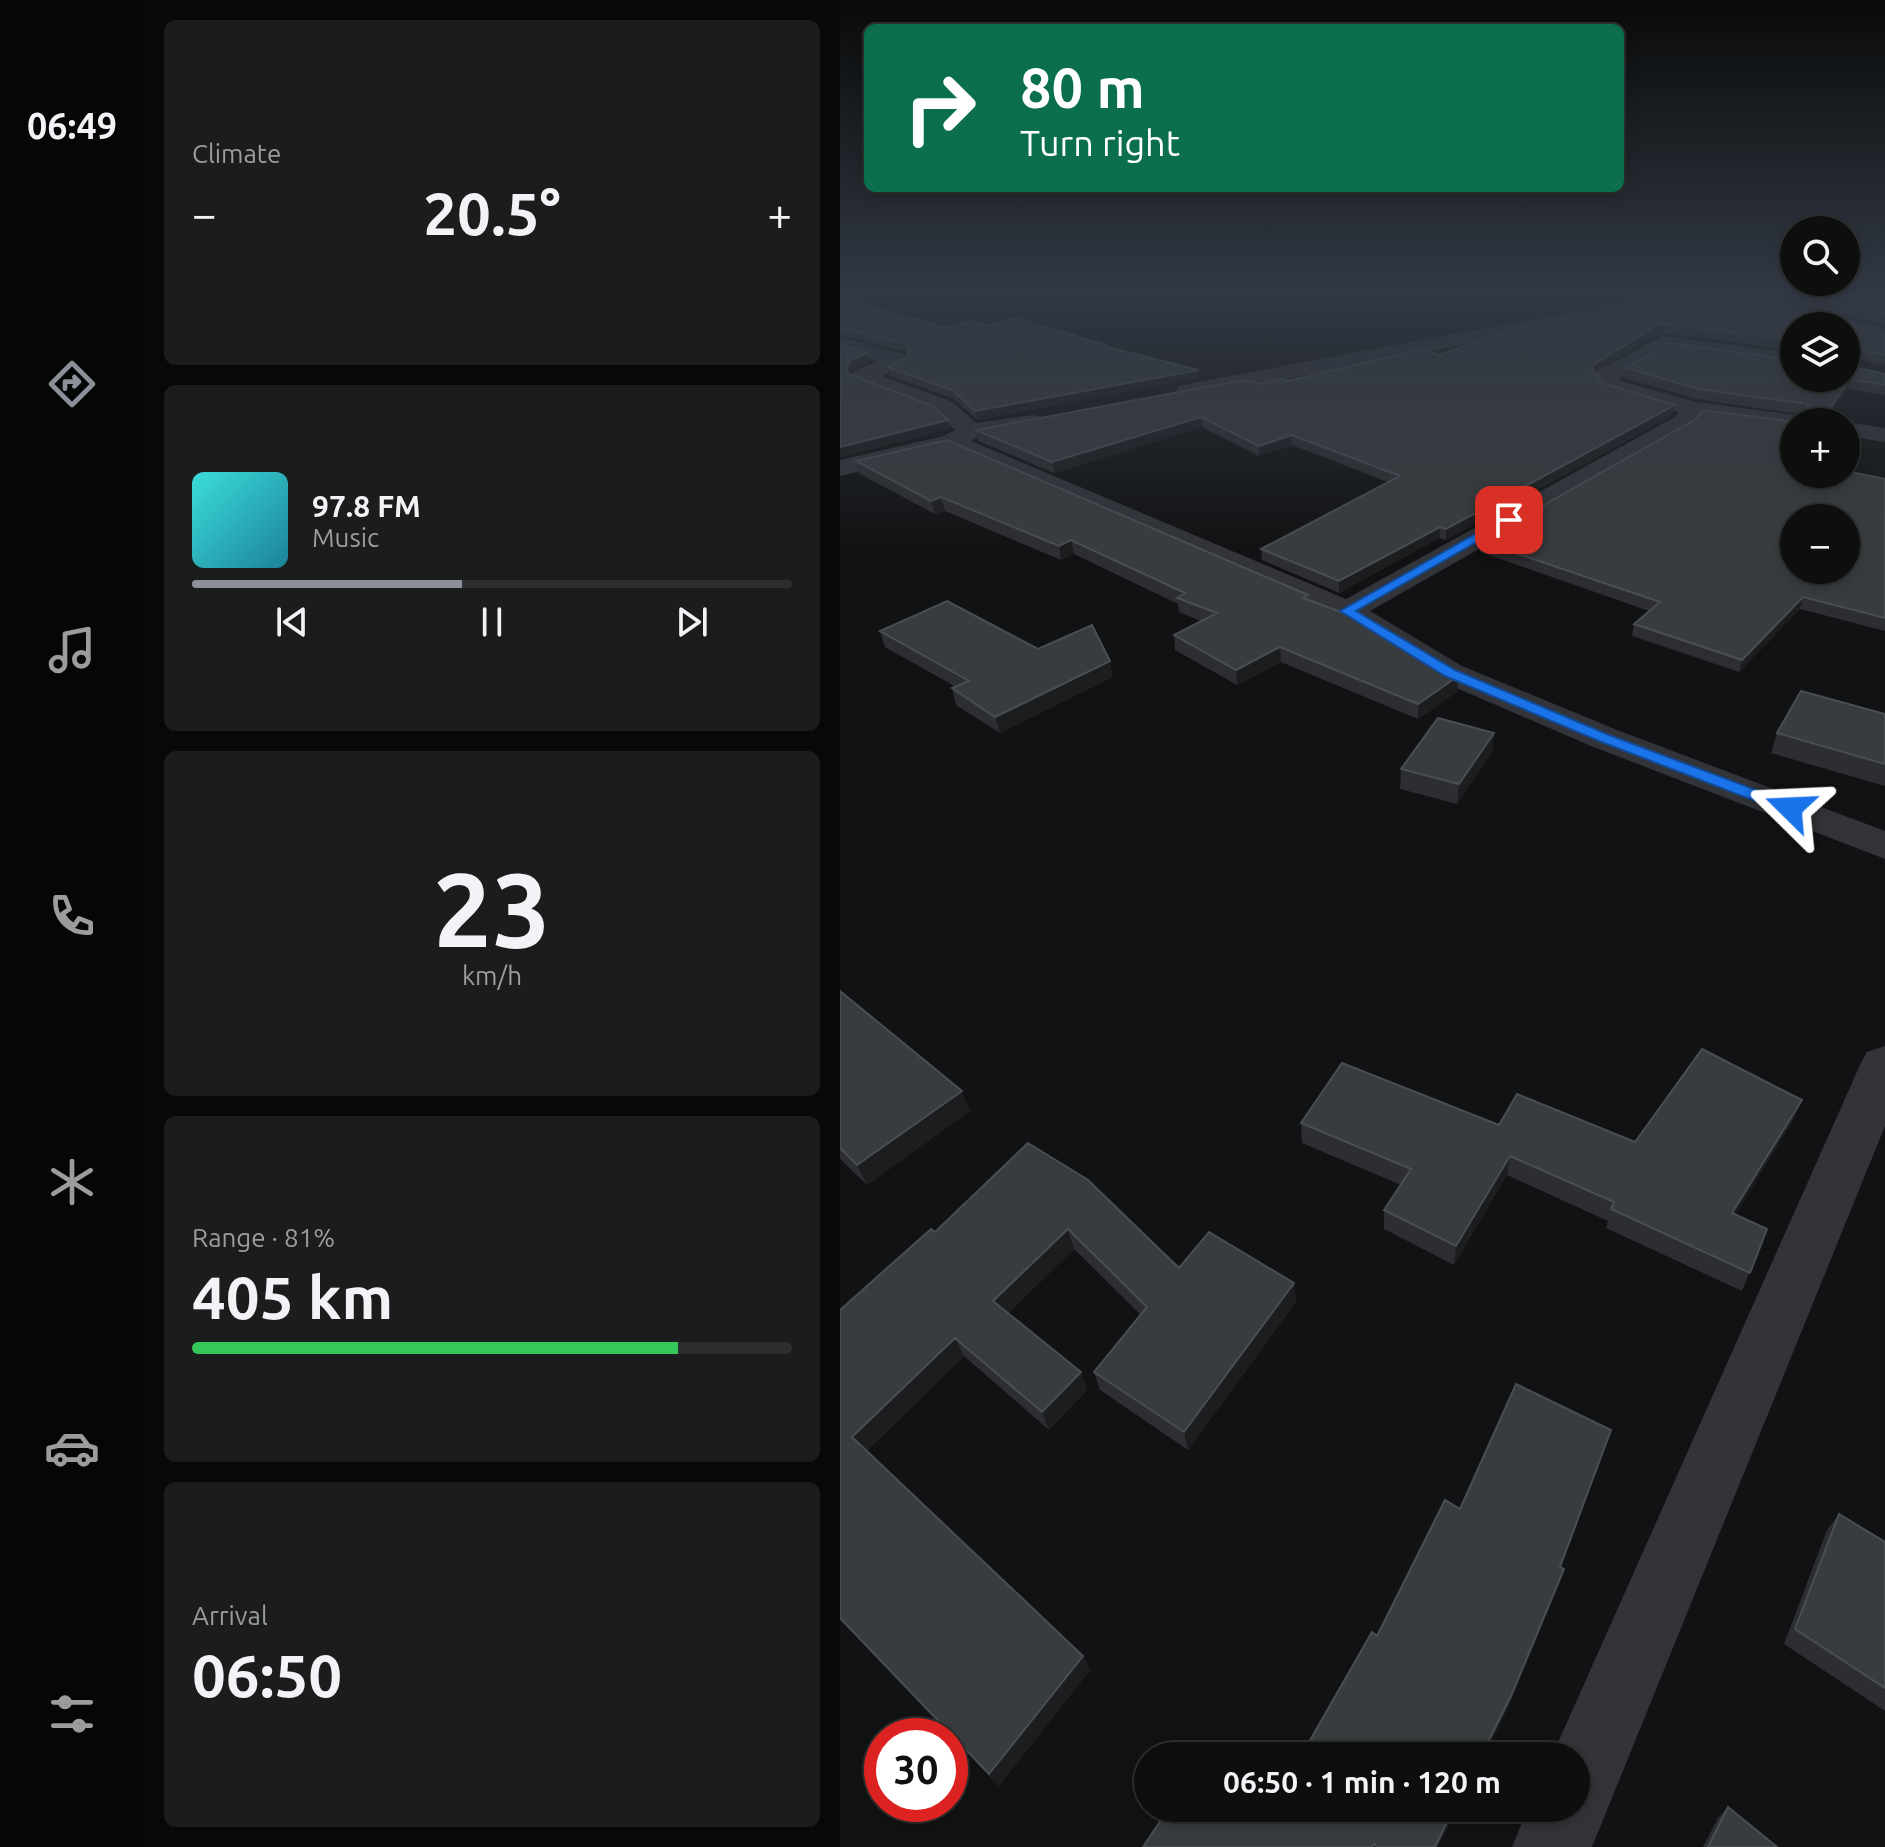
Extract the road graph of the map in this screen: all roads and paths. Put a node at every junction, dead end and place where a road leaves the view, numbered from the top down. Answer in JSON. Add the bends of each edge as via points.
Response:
{"nodes":[{"id":1,"x":868,"y":378,"type":"edge"},
{"id":2,"x":1256,"y":378,"type":"edge"},
{"id":3,"x":1605,"y":378,"type":"edge"},
{"id":4,"x":1158,"y":397,"type":"edge"},
{"id":5,"x":1694,"y":409,"type":"junction"},
{"id":6,"x":1053,"y":418,"type":"edge"},
{"id":7,"x":1780,"y":420,"type":"edge"},
{"id":8,"x":1860,"y":431,"type":"edge"},
{"id":9,"x":1885,"y":435,"type":"edge"},
{"id":10,"x":961,"y":436,"type":"junction"},
{"id":11,"x":840,"y":468,"type":"edge"},
{"id":12,"x":1347,"y":611,"type":"junction"},
{"id":13,"x":1885,"y":846,"type":"edge"},
{"id":14,"x":1885,"y":1065,"type":"edge"},
{"id":15,"x":1590,"y":1758,"type":"edge"},
{"id":16,"x":1563,"y":1822,"type":"edge"},
{"id":17,"x":1552,"y":1847,"type":"edge"}],
"edges":[{"from":1,"to":10,"type":"street","via":[[945,407]]},
{"from":2,"to":4,"type":"street"},
{"from":3,"to":5,"type":"street","via":[[1610,385]]},
{"from":5,"to":7,"type":"street"},
{"from":5,"to":12,"type":"street","via":[[1684,422]]},
{"from":6,"to":10,"type":"street"},
{"from":8,"to":9,"type":"street"},
{"from":10,"to":11,"type":"street"},
{"from":10,"to":12,"type":"street"},
{"from":12,"to":13,"type":"street","via":[[1450,673]]},
{"from":14,"to":15,"type":"street"},
{"from":16,"to":17,"type":"street"}]}
